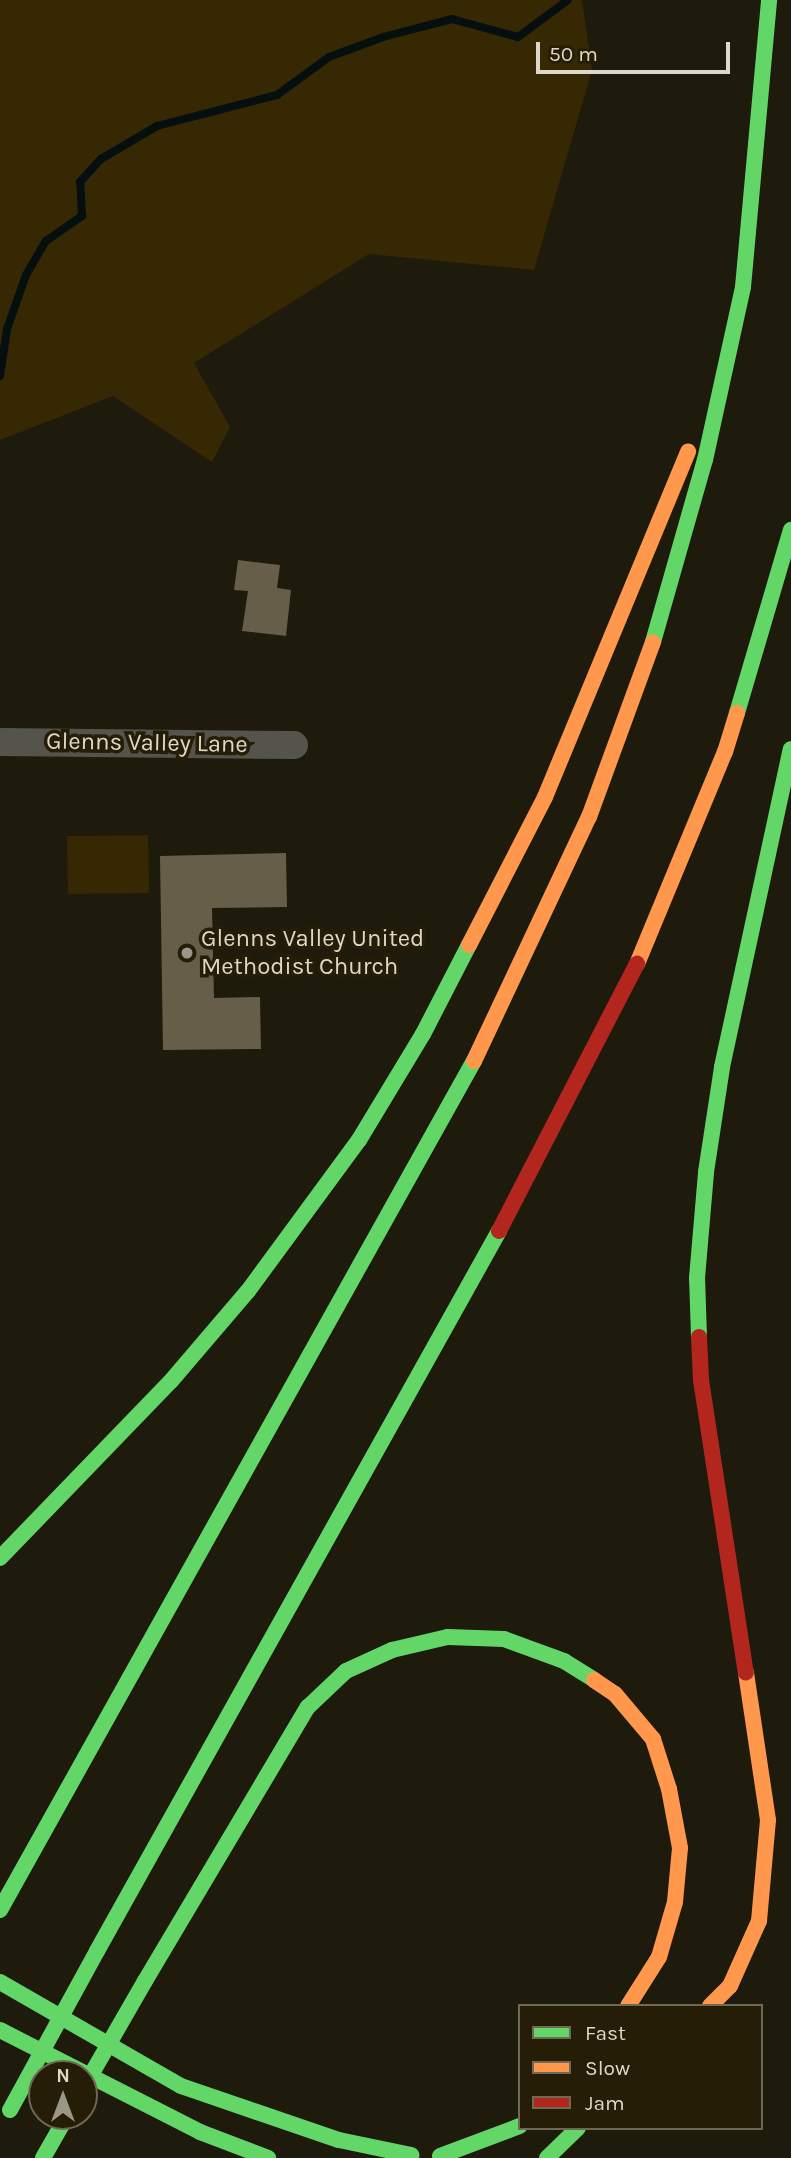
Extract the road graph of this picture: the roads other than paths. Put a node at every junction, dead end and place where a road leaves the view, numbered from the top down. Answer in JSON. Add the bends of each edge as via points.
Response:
{"nodes":[{"id":1,"x":769,"y":0,"type":"edge"},
{"id":2,"x":727,"y":358,"type":"junction"},
{"id":3,"x":791,"y":530,"type":"edge"},
{"id":4,"x":0,"y":742,"type":"edge"},
{"id":5,"x":294,"y":745,"type":"dead end"},
{"id":6,"x":791,"y":749,"type":"edge"},
{"id":7,"x":0,"y":1558,"type":"edge"},
{"id":8,"x":4,"y":1904,"type":"edge"},
{"id":9,"x":0,"y":1982,"type":"edge"},
{"id":10,"x":629,"y":2004,"type":"edge"},
{"id":11,"x":712,"y":2004,"type":"edge"},
{"id":12,"x":0,"y":2030,"type":"edge"},
{"id":13,"x":98,"y":2063,"type":"edge"},
{"id":14,"x":0,"y":2127,"type":"edge"},
{"id":15,"x":518,"y":2127,"type":"edge"},
{"id":16,"x":59,"y":2130,"type":"edge"},
{"id":17,"x":576,"y":2130,"type":"edge"},
{"id":18,"x":589,"y":2130,"type":"edge"},
{"id":19,"x":579,"y":2150,"type":"dead end"},
{"id":20,"x":407,"y":2157,"type":"edge"},
{"id":21,"x":442,"y":2157,"type":"edge"},
{"id":22,"x":43,"y":2158,"type":"edge"},
{"id":23,"x":268,"y":2158,"type":"edge"},
{"id":24,"x":547,"y":2158,"type":"edge"}],
"edges":[{"from":1,"to":2,"type":"main road","via":[[743,287]]},
{"from":2,"to":7,"type":"main road","via":[[545,797],[423,1034],[359,1140],[248,1291],[171,1381]]},
{"from":2,"to":8,"type":"main road","via":[[669,599],[626,722],[496,1022]]},
{"from":3,"to":14,"type":"main road","bridge":true,"via":[[725,752],[630,980],[514,1204]]},
{"from":4,"to":5,"type":"street","name":"Glenns Valley Lane"},
{"from":6,"to":11,"type":"main road","via":[[722,1067],[697,1278],[701,1380],[768,1820],[759,1921],[730,1986]]},
{"from":9,"to":20,"type":"main road","via":[[181,2086],[339,2140]]},
{"from":10,"to":13,"type":"main road","bridge":true,"via":[[659,1957],[675,1902],[680,1848],[653,1738],[615,1694],[564,1661],[504,1639],[447,1637],[392,1650],[346,1671],[308,1707]]},
{"from":12,"to":23,"type":"main road","via":[[200,2132]]},
{"from":15,"to":21,"type":"main road"},
{"from":16,"to":22,"type":"main road"},
{"from":17,"to":24,"type":"main road"},
{"from":18,"to":19,"type":"main road"},
{"from":20,"to":21,"type":"main road"}]}
